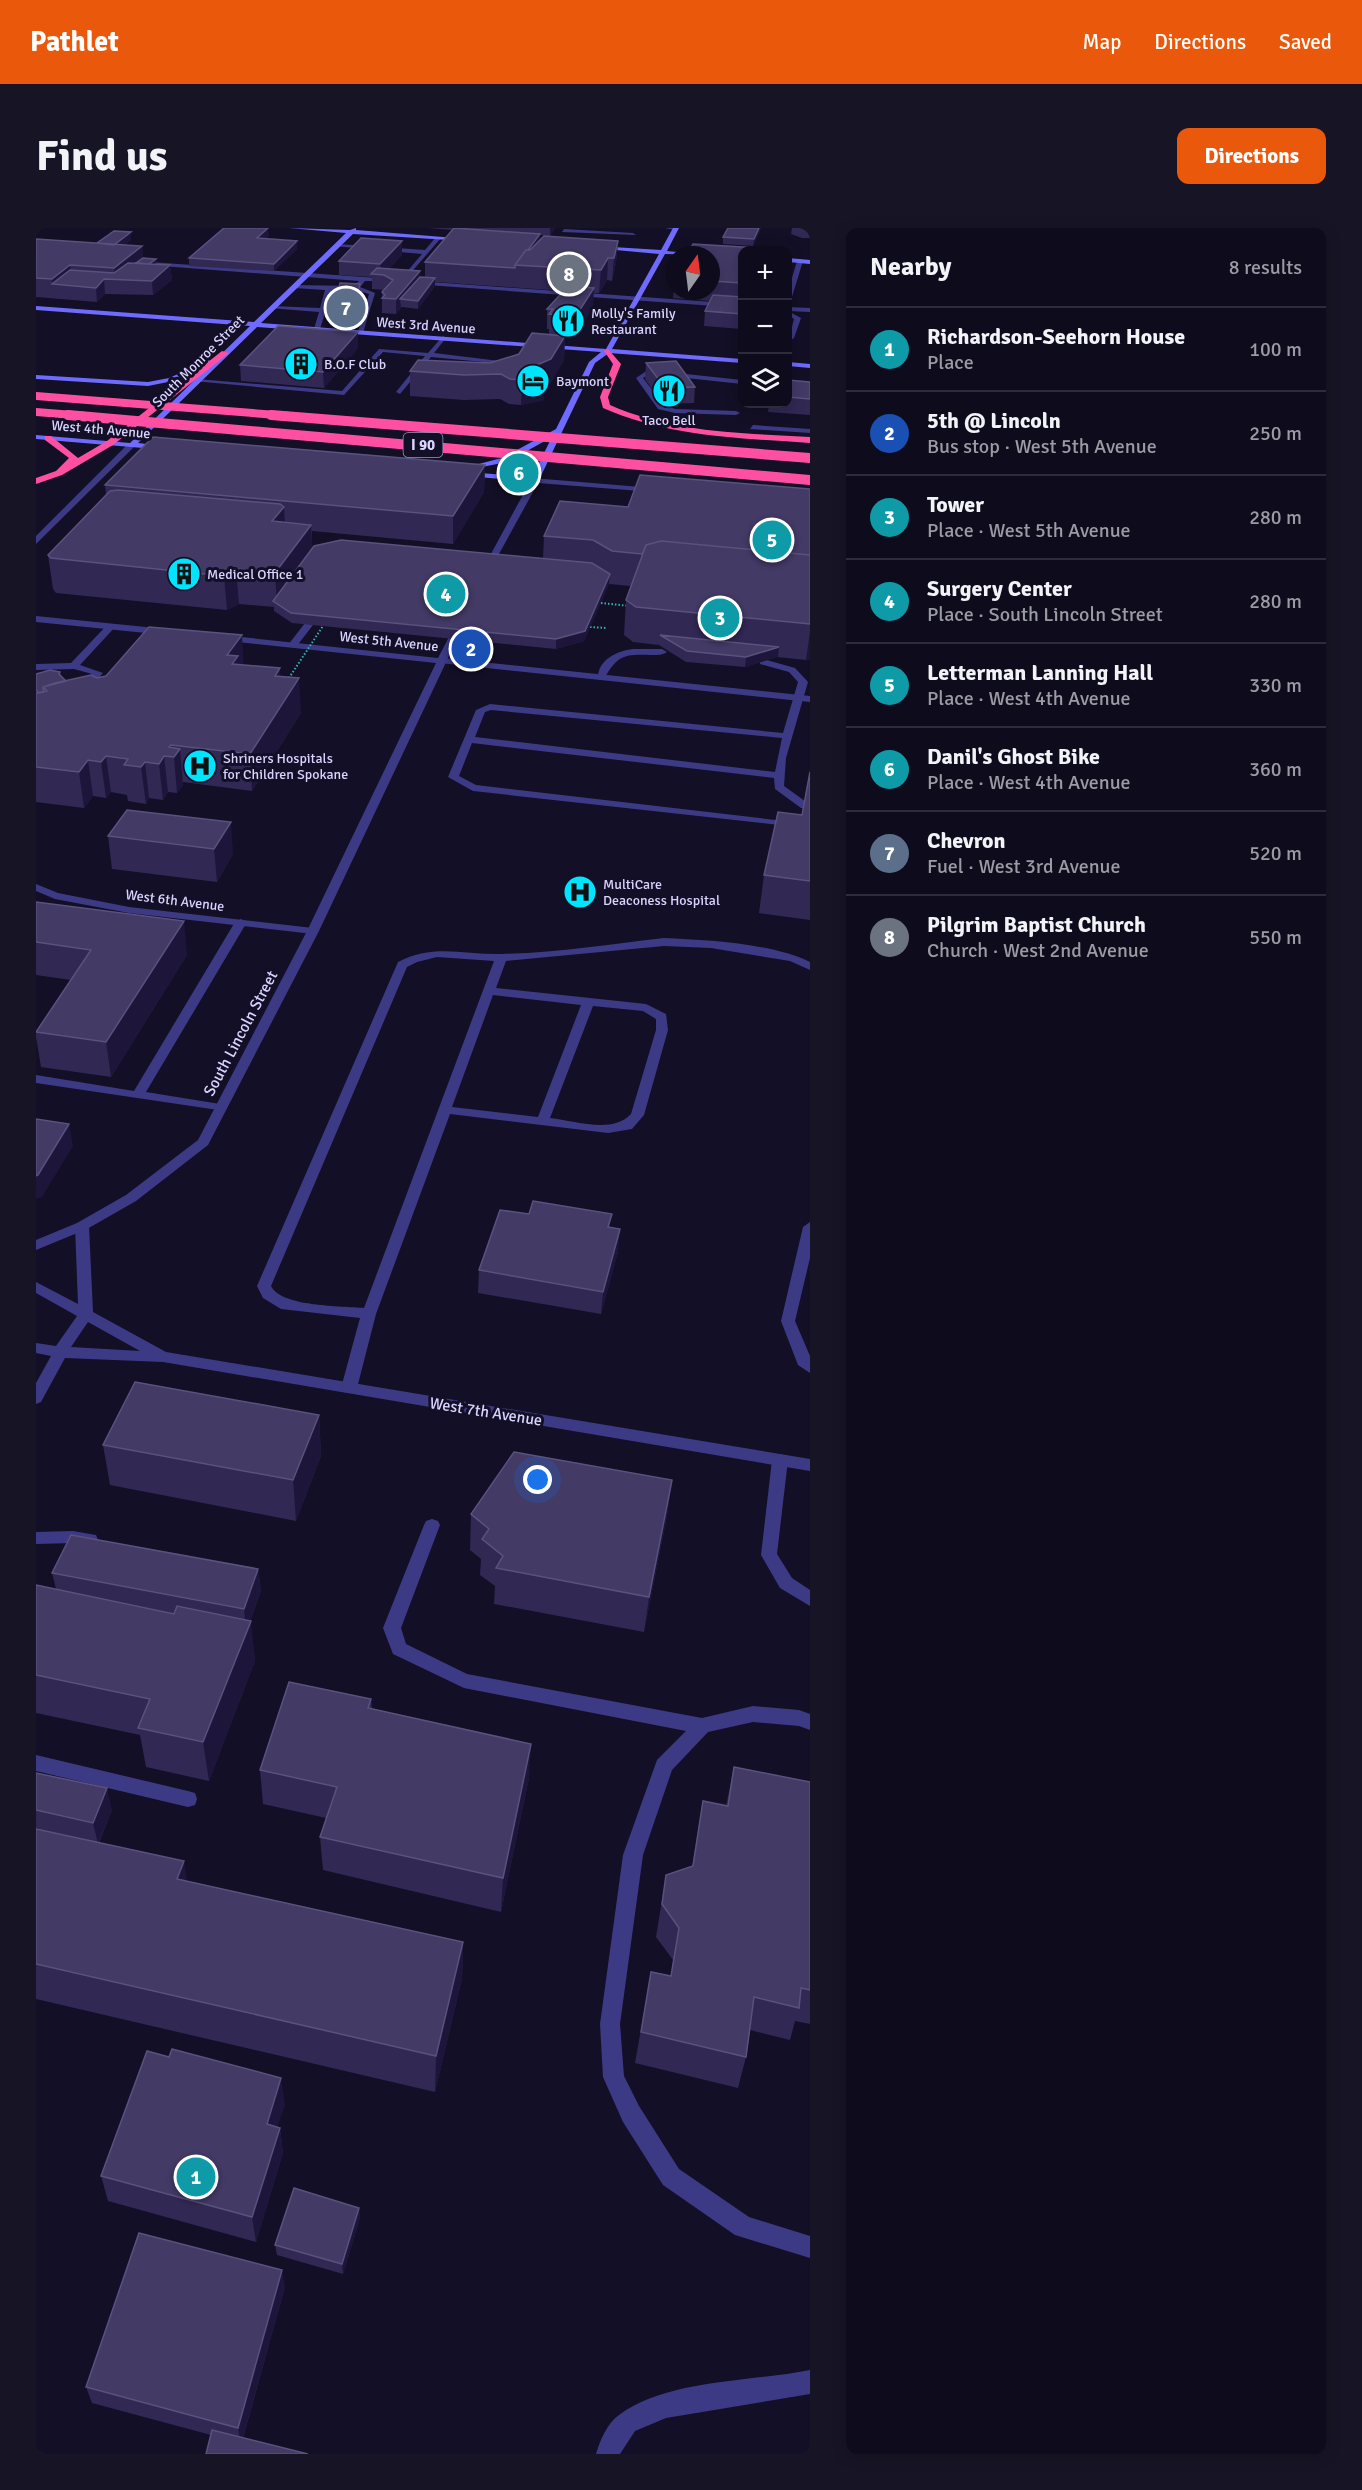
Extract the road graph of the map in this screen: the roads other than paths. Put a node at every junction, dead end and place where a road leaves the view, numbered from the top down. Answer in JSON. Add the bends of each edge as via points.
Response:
{"nodes":[{"id":1,"x":292,"y":228,"type":"edge"},
{"id":2,"x":668,"y":228,"type":"edge"},
{"id":3,"x":676,"y":228,"type":"edge"},
{"id":4,"x":353,"y":230,"type":"edge"},
{"id":5,"x":565,"y":230,"type":"edge"},
{"id":6,"x":633,"y":235,"type":"dead end"},
{"id":7,"x":438,"y":237,"type":"junction"},
{"id":8,"x":561,"y":238,"type":"edge"},
{"id":9,"x":473,"y":240,"type":"edge"},
{"id":10,"x":337,"y":246,"type":"junction"},
{"id":11,"x":588,"y":247,"type":"edge"},
{"id":12,"x":426,"y":252,"type":"junction"},
{"id":13,"x":662,"y":252,"type":"junction"},
{"id":14,"x":666,"y":252,"type":"edge"},
{"id":15,"x":792,"y":260,"type":"edge"},
{"id":16,"x":800,"y":261,"type":"junction"},
{"id":17,"x":810,"y":262,"type":"edge"},
{"id":18,"x":142,"y":264,"type":"edge"},
{"id":19,"x":408,"y":274,"type":"edge"},
{"id":20,"x":306,"y":275,"type":"junction"},
{"id":21,"x":364,"y":279,"type":"junction"},
{"id":22,"x":397,"y":281,"type":"edge"},
{"id":23,"x":409,"y":282,"type":"edge"},
{"id":24,"x":294,"y":286,"type":"junction"},
{"id":25,"x":792,"y":287,"type":"edge"},
{"id":26,"x":329,"y":288,"type":"junction"},
{"id":27,"x":356,"y":288,"type":"junction"},
{"id":28,"x":636,"y":298,"type":"junction"},
{"id":29,"x":369,"y":302,"type":"junction"},
{"id":30,"x":325,"y":305,"type":"junction"},
{"id":31,"x":36,"y":308,"type":"edge"},
{"id":32,"x":272,"y":308,"type":"junction"},
{"id":33,"x":738,"y":308,"type":"edge"},
{"id":34,"x":738,"y":308,"type":"edge"},
{"id":35,"x":693,"y":309,"type":"dead end"},
{"id":36,"x":792,"y":309,"type":"edge"},
{"id":37,"x":810,"y":310,"type":"edge"},
{"id":38,"x":792,"y":315,"type":"edge"},
{"id":39,"x":365,"y":316,"type":"junction"},
{"id":40,"x":255,"y":324,"type":"junction"},
{"id":41,"x":317,"y":329,"type":"junction"},
{"id":42,"x":361,"y":332,"type":"junction"},
{"id":43,"x":792,"y":335,"type":"edge"},
{"id":44,"x":443,"y":338,"type":"junction"},
{"id":45,"x":608,"y":351,"type":"junction"},
{"id":46,"x":225,"y":353,"type":"junction"},
{"id":47,"x":431,"y":354,"type":"junction"},
{"id":48,"x":738,"y":361,"type":"edge"},
{"id":49,"x":520,"y":364,"type":"edge"},
{"id":50,"x":792,"y":364,"type":"edge"},
{"id":51,"x":810,"y":366,"type":"edge"},
{"id":52,"x":36,"y":377,"type":"edge"},
{"id":53,"x":197,"y":381,"type":"junction"},
{"id":54,"x":738,"y":382,"type":"edge"},
{"id":55,"x":36,"y":388,"type":"edge"},
{"id":56,"x":400,"y":392,"type":"dead end"},
{"id":57,"x":36,"y":396,"type":"edge"},
{"id":58,"x":36,"y":412,"type":"edge"},
{"id":59,"x":736,"y":413,"type":"dead end"},
{"id":60,"x":36,"y":419,"type":"edge"},
{"id":61,"x":393,"y":424,"type":"junction"},
{"id":62,"x":753,"y":427,"type":"dead end"},
{"id":63,"x":557,"y":431,"type":"junction"},
{"id":64,"x":810,"y":431,"type":"edge"},
{"id":65,"x":287,"y":433,"type":"junction"},
{"id":66,"x":36,"y":437,"type":"edge"},
{"id":67,"x":48,"y":438,"type":"junction"},
{"id":68,"x":810,"y":440,"type":"edge"},
{"id":69,"x":110,"y":443,"type":"junction"},
{"id":70,"x":132,"y":445,"type":"junction"},
{"id":71,"x":174,"y":448,"type":"edge"},
{"id":72,"x":810,"y":458,"type":"edge"},
{"id":73,"x":59,"y":473,"type":"junction"},
{"id":74,"x":535,"y":480,"type":"junction"},
{"id":75,"x":810,"y":480,"type":"edge"},
{"id":76,"x":36,"y":481,"type":"edge"},
{"id":77,"x":661,"y":491,"type":"edge"},
{"id":78,"x":36,"y":542,"type":"edge"},
{"id":79,"x":490,"y":563,"type":"edge"},
{"id":80,"x":36,"y":619,"type":"edge"},
{"id":81,"x":308,"y":625,"type":"edge"},
{"id":82,"x":111,"y":626,"type":"junction"},
{"id":83,"x":179,"y":633,"type":"edge"},
{"id":84,"x":213,"y":637,"type":"edge"},
{"id":85,"x":452,"y":639,"type":"edge"},
{"id":86,"x":293,"y":645,"type":"junction"},
{"id":87,"x":662,"y":652,"type":"dead end"},
{"id":88,"x":443,"y":661,"type":"junction"},
{"id":89,"x":763,"y":662,"type":"edge"},
{"id":90,"x":74,"y":666,"type":"junction"},
{"id":91,"x":36,"y":667,"type":"edge"},
{"id":92,"x":601,"y":677,"type":"junction"},
{"id":93,"x":71,"y":694,"type":"edge"},
{"id":94,"x":797,"y":697,"type":"junction"},
{"id":95,"x":810,"y":699,"type":"edge"},
{"id":96,"x":787,"y":736,"type":"junction"},
{"id":97,"x":467,"y":739,"type":"junction"},
{"id":98,"x":780,"y":776,"type":"junction"},
{"id":99,"x":805,"y":806,"type":"edge"},
{"id":100,"x":801,"y":826,"type":"edge"},
{"id":101,"x":36,"y":887,"type":"edge"},
{"id":102,"x":241,"y":922,"type":"junction"},
{"id":103,"x":313,"y":931,"type":"junction"},
{"id":104,"x":501,"y":958,"type":"junction"},
{"id":105,"x":810,"y":966,"type":"edge"},
{"id":106,"x":490,"y":991,"type":"junction"},
{"id":107,"x":588,"y":1002,"type":"junction"},
{"id":108,"x":36,"y":1079,"type":"edge"},
{"id":109,"x":138,"y":1095,"type":"junction"},
{"id":110,"x":220,"y":1108,"type":"junction"},
{"id":111,"x":446,"y":1110,"type":"junction"},
{"id":112,"x":542,"y":1123,"type":"junction"},
{"id":113,"x":82,"y":1226,"type":"junction"},
{"id":114,"x":810,"y":1227,"type":"edge"},
{"id":115,"x":36,"y":1245,"type":"edge"},
{"id":116,"x":36,"y":1287,"type":"edge"},
{"id":117,"x":86,"y":1313,"type":"junction"},
{"id":118,"x":369,"y":1314,"type":"junction"},
{"id":119,"x":36,"y":1348,"type":"edge"},
{"id":120,"x":60,"y":1352,"type":"junction"},
{"id":121,"x":163,"y":1357,"type":"junction"},
{"id":122,"x":810,"y":1368,"type":"edge"},
{"id":123,"x":349,"y":1388,"type":"junction"},
{"id":124,"x":36,"y":1398,"type":"edge"},
{"id":125,"x":780,"y":1460,"type":"junction"},
{"id":126,"x":810,"y":1465,"type":"edge"},
{"id":127,"x":432,"y":1525,"type":"dead end"},
{"id":128,"x":36,"y":1538,"type":"edge"},
{"id":129,"x":109,"y":1544,"type":"edge"},
{"id":130,"x":810,"y":1599,"type":"edge"},
{"id":131,"x":810,"y":1722,"type":"edge"},
{"id":132,"x":702,"y":1726,"type":"junction"},
{"id":133,"x":36,"y":1763,"type":"edge"},
{"id":134,"x":188,"y":1799,"type":"dead end"},
{"id":135,"x":810,"y":2247,"type":"edge"},
{"id":136,"x":810,"y":2382,"type":"edge"},
{"id":137,"x":608,"y":2454,"type":"edge"}],
"edges":[{"from":1,"to":4,"type":"main road"},
{"from":2,"to":3,"type":"street"},
{"from":3,"to":13,"type":"main road"},
{"from":4,"to":7,"type":"main road"},
{"from":4,"to":10,"type":"main road","name":"South Monroe Street"},
{"from":5,"to":6,"type":"street"},
{"from":5,"to":8,"type":"street"},
{"from":7,"to":9,"type":"main road"},
{"from":7,"to":12,"type":"street"},
{"from":10,"to":12,"type":"street"},
{"from":10,"to":20,"type":"main road","name":"South Monroe Street"},
{"from":11,"to":13,"type":"main road"},
{"from":12,"to":19,"type":"street"},
{"from":13,"to":14,"type":"main road"},
{"from":13,"to":28,"type":"main road"},
{"from":15,"to":16,"type":"main road"},
{"from":16,"to":17,"type":"main road"},
{"from":16,"to":25,"type":"street"},
{"from":18,"to":20,"type":"street"},
{"from":20,"to":21,"type":"street"},
{"from":20,"to":24,"type":"main road","name":"South Monroe Street"},
{"from":21,"to":22,"type":"street"},
{"from":21,"to":27,"type":"street"},
{"from":23,"to":28,"type":"street"},
{"from":24,"to":26,"type":"street"},
{"from":24,"to":32,"type":"main road","name":"South Monroe Street"},
{"from":26,"to":27,"type":"street"},
{"from":26,"to":30,"type":"street"},
{"from":27,"to":29,"type":"street","via":[[372,293]]},
{"from":28,"to":33,"type":"street"},
{"from":28,"to":45,"type":"main road"},
{"from":29,"to":39,"type":"street"},
{"from":29,"to":39,"type":"street","via":[[357,308]]},
{"from":30,"to":30,"type":"street","via":[[336,311]]},
{"from":30,"to":32,"type":"street"},
{"from":30,"to":41,"type":"street"},
{"from":31,"to":40,"type":"main road","name":"West 3rd Avenue"},
{"from":32,"to":40,"type":"main road","name":"South Monroe Street"},
{"from":34,"to":35,"type":"street"},
{"from":36,"to":37,"type":"street"},
{"from":38,"to":43,"type":"street","via":[[798,318]]},
{"from":39,"to":42,"type":"street"},
{"from":40,"to":41,"type":"main road","name":"West 3rd Avenue"},
{"from":40,"to":46,"type":"main road","name":"South Monroe Street"},
{"from":41,"to":42,"type":"main road","name":"West 3rd Avenue"},
{"from":42,"to":44,"type":"main road","name":"West 3rd Avenue"},
{"from":44,"to":45,"type":"main road","name":"West 3rd Avenue"},
{"from":44,"to":47,"type":"street"},
{"from":45,"to":48,"type":"main road","name":"West 3rd Avenue"},
{"from":45,"to":63,"type":"main road","via":[[592,362]]},
{"from":45,"to":68,"type":"highway","via":[[617,364],[604,397],[606,406],[624,416],[686,431]]},
{"from":46,"to":52,"type":"main road","via":[[160,383],[132,385]]},
{"from":46,"to":53,"type":"main road","name":"South Monroe Street"},
{"from":46,"to":69,"type":"highway"},
{"from":47,"to":49,"type":"street"},
{"from":47,"to":53,"type":"street","via":[[381,350],[344,393]]},
{"from":47,"to":56,"type":"street"},
{"from":50,"to":51,"type":"main road"},
{"from":53,"to":70,"type":"main road","name":"South Monroe Street"},
{"from":54,"to":59,"type":"street","via":[[659,372],[648,372],[639,378],[661,407]]},
{"from":55,"to":61,"type":"highway","bridge":true},
{"from":57,"to":61,"type":"highway","number":"I 90","bridge":true},
{"from":58,"to":65,"type":"highway","number":"I 90","bridge":true},
{"from":60,"to":65,"type":"highway","bridge":true},
{"from":61,"to":72,"type":"highway","number":"I 90","bridge":true},
{"from":62,"to":64,"type":"street"},
{"from":63,"to":74,"type":"main road"},
{"from":63,"to":74,"type":"main road","via":[[504,460],[460,471]]},
{"from":65,"to":75,"type":"highway","number":"I 90","bridge":true},
{"from":66,"to":67,"type":"main road","name":"West 4th Avenue"},
{"from":67,"to":69,"type":"main road","name":"West 4th Avenue"},
{"from":67,"to":73,"type":"highway","via":[[74,458]]},
{"from":69,"to":70,"type":"main road","name":"West 4th Avenue"},
{"from":69,"to":73,"type":"highway"},
{"from":70,"to":71,"type":"main road","name":"West 4th Avenue"},
{"from":70,"to":78,"type":"street","name":"South Monroe Street"},
{"from":73,"to":76,"type":"highway"},
{"from":74,"to":77,"type":"street"},
{"from":74,"to":79,"type":"street"},
{"from":80,"to":82,"type":"street"},
{"from":81,"to":86,"type":"street"},
{"from":82,"to":83,"type":"street"},
{"from":82,"to":90,"type":"street"},
{"from":84,"to":86,"type":"street","name":"West 5th Avenue"},
{"from":85,"to":88,"type":"street","name":"South Lincoln Street"},
{"from":86,"to":88,"type":"street","name":"West 5th Avenue"},
{"from":87,"to":92,"type":"street","via":[[624,652],[606,663]]},
{"from":88,"to":92,"type":"street","name":"West 5th Avenue"},
{"from":88,"to":103,"type":"street","name":"South Lincoln Street"},
{"from":89,"to":94,"type":"street","via":[[792,670],[803,682]]},
{"from":90,"to":91,"type":"street"},
{"from":90,"to":93,"type":"street","via":[[98,673],[84,690]]},
{"from":92,"to":94,"type":"street","name":"West 5th Avenue"},
{"from":94,"to":95,"type":"street","name":"West 5th Avenue"},
{"from":94,"to":96,"type":"street"},
{"from":96,"to":97,"type":"street","via":[[490,707],[481,710]]},
{"from":96,"to":98,"type":"street"},
{"from":97,"to":98,"type":"street"},
{"from":97,"to":100,"type":"street","via":[[453,777],[473,788]]},
{"from":98,"to":99,"type":"street","via":[[779,787]]},
{"from":101,"to":102,"type":"street","name":"West 6th Avenue","via":[[55,896],[118,908]]},
{"from":102,"to":103,"type":"street","name":"West 6th Avenue"},
{"from":102,"to":109,"type":"street"},
{"from":103,"to":110,"type":"street","name":"South Lincoln Street"},
{"from":104,"to":105,"type":"street","via":[[664,942],[711,944],[793,958]]},
{"from":104,"to":106,"type":"street"},
{"from":104,"to":118,"type":"street","via":[[430,954],[413,957],[402,965],[264,1286],[267,1295],[286,1305]]},
{"from":106,"to":107,"type":"street"},
{"from":106,"to":111,"type":"street"},
{"from":107,"to":112,"type":"street"},
{"from":107,"to":112,"type":"street","via":[[646,1008],[662,1017],[662,1030],[637,1115],[627,1126],[608,1129]]},
{"from":108,"to":109,"type":"street"},
{"from":109,"to":110,"type":"street"},
{"from":110,"to":113,"type":"street","name":"South Lincoln Street","via":[[203,1142],[131,1198]]},
{"from":111,"to":112,"type":"street"},
{"from":111,"to":118,"type":"street"},
{"from":113,"to":115,"type":"street"},
{"from":113,"to":117,"type":"street"},
{"from":114,"to":122,"type":"street","via":[[788,1321]]},
{"from":116,"to":117,"type":"street","name":"West 7th Avenue"},
{"from":117,"to":120,"type":"street"},
{"from":117,"to":121,"type":"street","name":"West 7th Avenue"},
{"from":118,"to":123,"type":"street"},
{"from":119,"to":120,"type":"street","name":"West 7th Avenue"},
{"from":120,"to":121,"type":"street","name":"West 7th Avenue"},
{"from":120,"to":124,"type":"street"},
{"from":121,"to":123,"type":"street","name":"West 7th Avenue"},
{"from":123,"to":125,"type":"street","name":"West 7th Avenue"},
{"from":125,"to":126,"type":"street","name":"West 7th Avenue"},
{"from":125,"to":130,"type":"street","via":[[769,1555],[786,1583]]},
{"from":127,"to":132,"type":"street","via":[[392,1628],[399,1649],[464,1681]]},
{"from":128,"to":129,"type":"street","via":[[73,1537]]},
{"from":131,"to":132,"type":"street","via":[[753,1714]]},
{"from":132,"to":135,"type":"street","via":[[664,1766],[633,1855],[610,2024],[614,2077],[671,2177],[743,2227]]},
{"from":133,"to":134,"type":"street"},
{"from":136,"to":137,"type":"street","via":[[670,2404],[626,2424]]}]}
